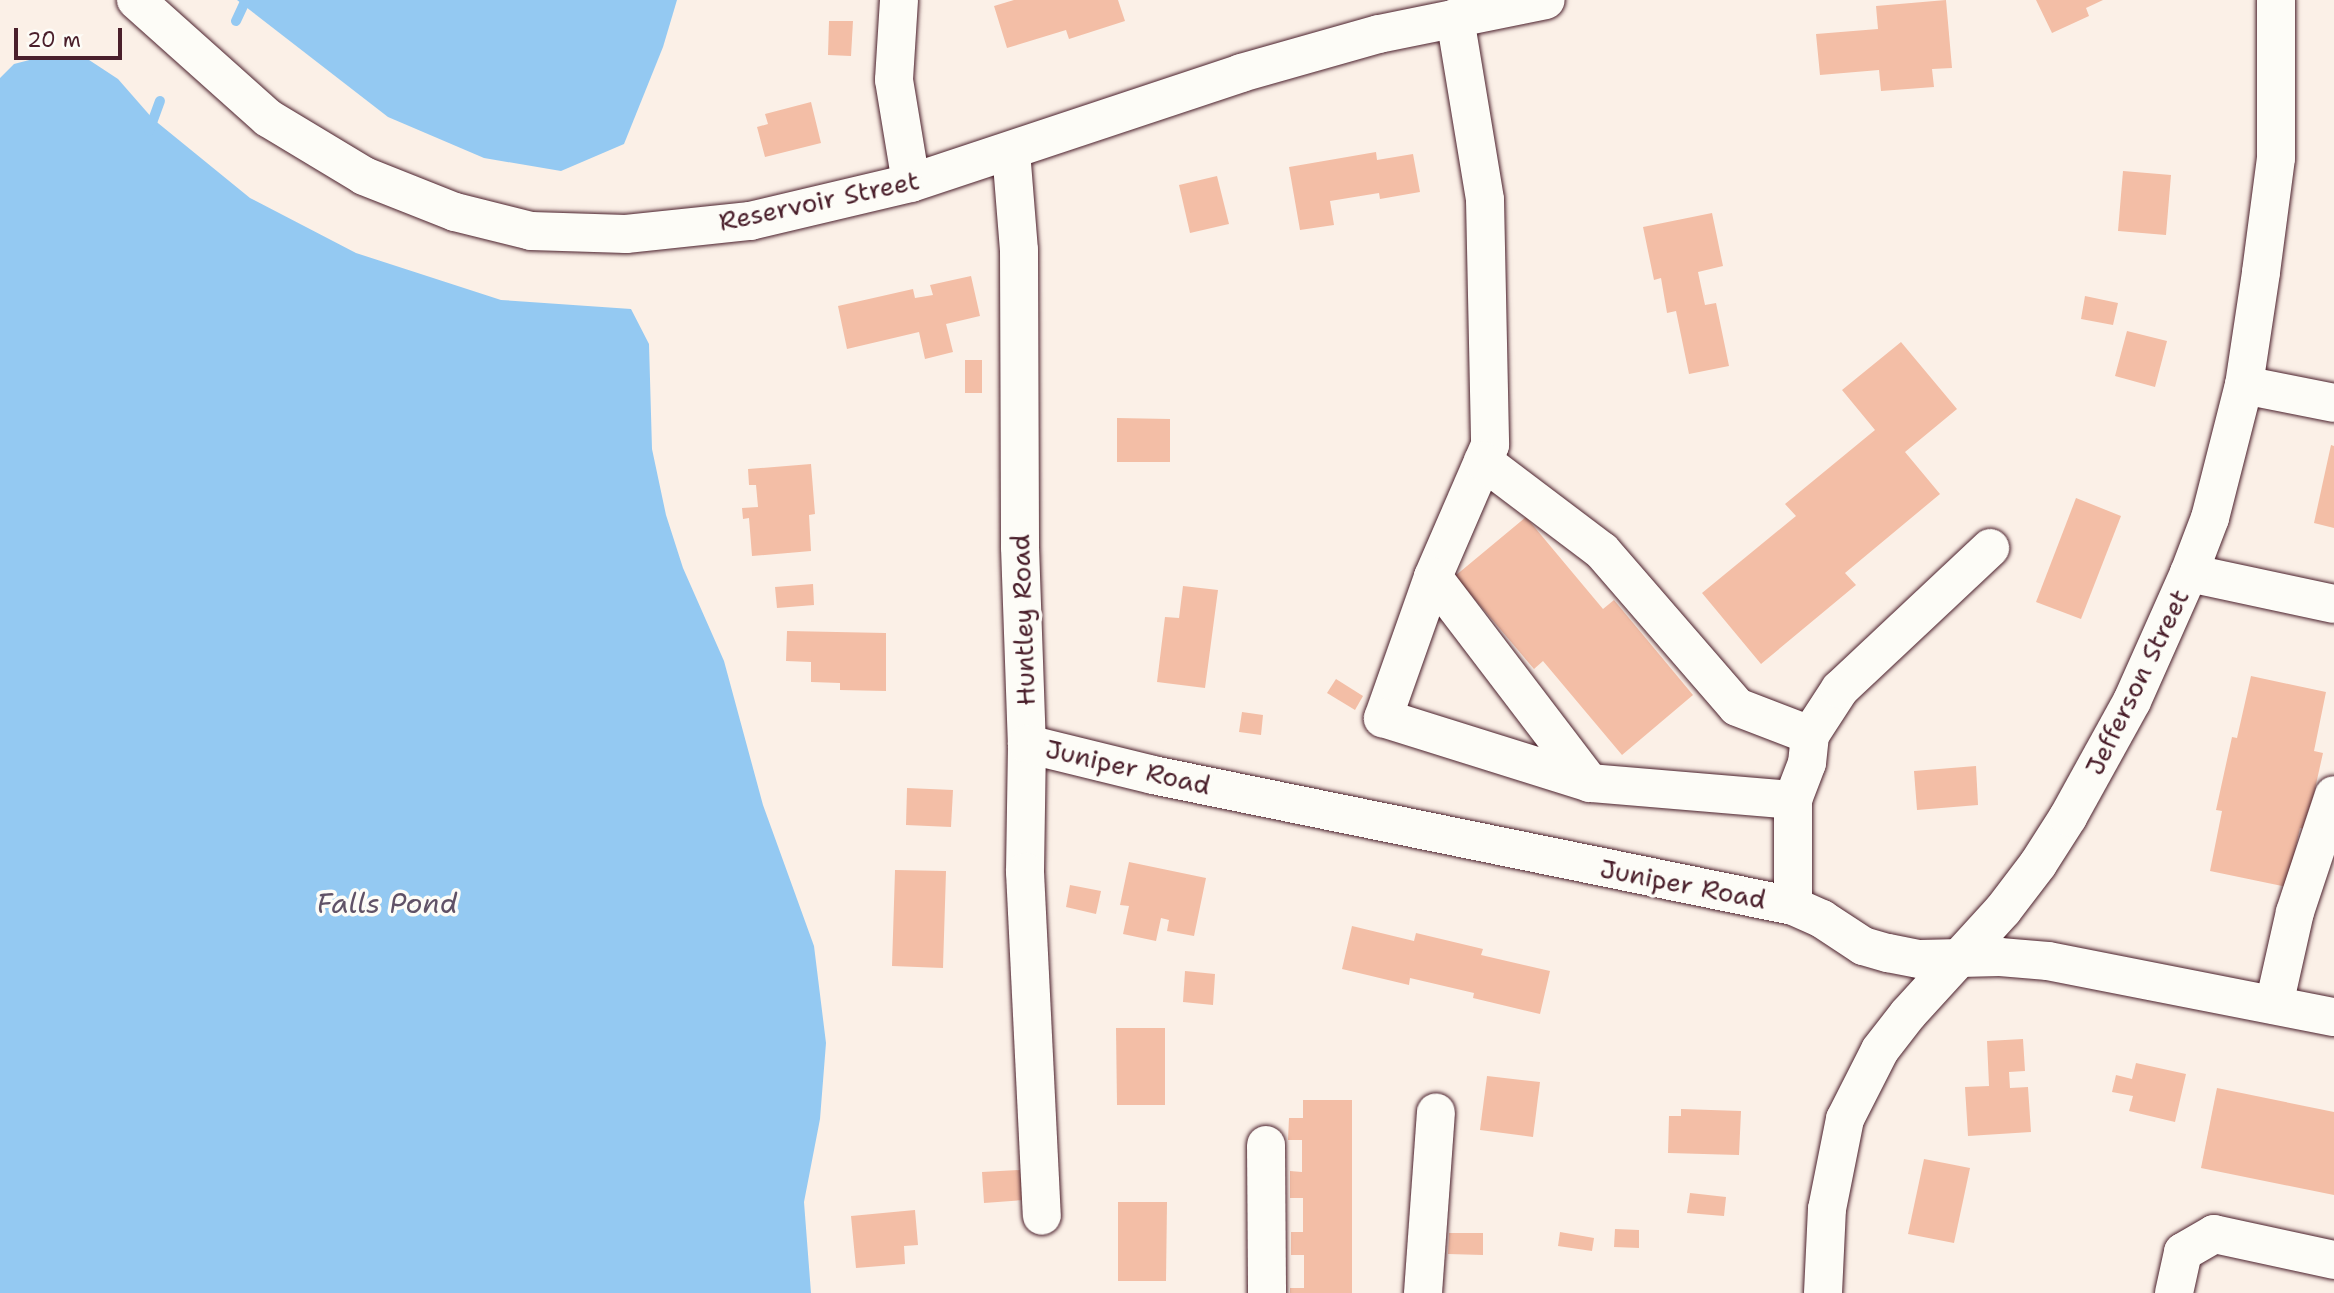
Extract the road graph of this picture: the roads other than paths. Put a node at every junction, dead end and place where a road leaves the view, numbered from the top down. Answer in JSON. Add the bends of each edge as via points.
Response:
{"nodes":[{"id":1,"x":136,"y":0,"type":"edge"},
{"id":2,"x":899,"y":0,"type":"edge"},
{"id":3,"x":1546,"y":0,"type":"edge"},
{"id":4,"x":2276,"y":0,"type":"edge"},
{"id":5,"x":1455,"y":19,"type":"junction"},
{"id":6,"x":1011,"y":151,"type":"junction"},
{"id":7,"x":911,"y":183,"type":"junction"},
{"id":8,"x":2244,"y":385,"type":"junction"},
{"id":9,"x":2334,"y":403,"type":"edge"},
{"id":10,"x":1483,"y":461,"type":"junction"},
{"id":11,"x":1990,"y":548,"type":"dead end"},
{"id":12,"x":2189,"y":573,"type":"junction"},
{"id":13,"x":1433,"y":577,"type":"junction"},
{"id":14,"x":2334,"y":604,"type":"edge"},
{"id":15,"x":1810,"y":735,"type":"junction"},
{"id":16,"x":1027,"y":744,"type":"junction"},
{"id":17,"x":1590,"y":783,"type":"junction"},
{"id":18,"x":2334,"y":795,"type":"edge"},
{"id":19,"x":1793,"y":800,"type":"junction"},
{"id":20,"x":1793,"y":906,"type":"junction"},
{"id":21,"x":1959,"y":958,"type":"junction"},
{"id":22,"x":2274,"y":1005,"type":"junction"},
{"id":23,"x":2334,"y":1017,"type":"edge"},
{"id":24,"x":1436,"y":1112,"type":"dead end"},
{"id":25,"x":1266,"y":1146,"type":"dead end"},
{"id":26,"x":1042,"y":1216,"type":"dead end"},
{"id":27,"x":2334,"y":1260,"type":"edge"},
{"id":28,"x":1267,"y":1293,"type":"edge"},
{"id":29,"x":1423,"y":1293,"type":"edge"},
{"id":30,"x":1823,"y":1293,"type":"edge"},
{"id":31,"x":2174,"y":1293,"type":"edge"}],
"edges":[{"from":1,"to":7,"type":"street","name":"Reservoir Street","via":[[268,118],[364,176],[455,212],[531,231],[626,234],[750,221]]},
{"from":2,"to":7,"type":"street","via":[[894,80]]},
{"from":3,"to":5,"type":"street","name":"Reservoir Street"},
{"from":4,"to":8,"type":"street","name":"Jefferson Street","via":[[2276,158]]},
{"from":5,"to":6,"type":"street","name":"Reservoir Street","via":[[1379,34],[1241,73]]},
{"from":5,"to":10,"type":"street","via":[[1485,200],[1490,446]]},
{"from":6,"to":7,"type":"street","name":"Reservoir Street"},
{"from":6,"to":16,"type":"street","name":"Huntley Road","via":[[1019,250],[1020,547]]},
{"from":8,"to":9,"type":"street"},
{"from":8,"to":12,"type":"street","name":"Jefferson Street","via":[[2222,478]]},
{"from":10,"to":13,"type":"street"},
{"from":10,"to":15,"type":"street","via":[[1602,551],[1737,707]]},
{"from":11,"to":15,"type":"street","via":[[1840,689]]},
{"from":12,"to":14,"type":"street"},
{"from":12,"to":21,"type":"street","name":"Jefferson Street","via":[[2132,701],[2068,817],[2038,864]]},
{"from":13,"to":17,"type":"street"},
{"from":13,"to":17,"type":"street","via":[[1383,719]]},
{"from":15,"to":19,"type":"street","via":[[1807,763]]},
{"from":16,"to":20,"type":"street","name":"Juniper Road","via":[[1153,775]]},
{"from":16,"to":26,"type":"street","name":"Huntley Road","via":[[1025,872]]},
{"from":17,"to":19,"type":"street"},
{"from":18,"to":22,"type":"street","via":[[2295,912]]},
{"from":19,"to":20,"type":"street"},
{"from":20,"to":21,"type":"street","name":"Juniper Road","via":[[1863,946],[1920,959]]},
{"from":21,"to":22,"type":"street","name":"Juniper Road","via":[[2048,961]]},
{"from":21,"to":30,"type":"street","name":"Jefferson Street","via":[[1880,1050],[1846,1119],[1827,1209]]},
{"from":22,"to":23,"type":"street","name":"Juniper Road"},
{"from":24,"to":29,"type":"street"},
{"from":25,"to":28,"type":"street"},
{"from":27,"to":31,"type":"street","via":[[2214,1234],[2183,1252]]}]}
